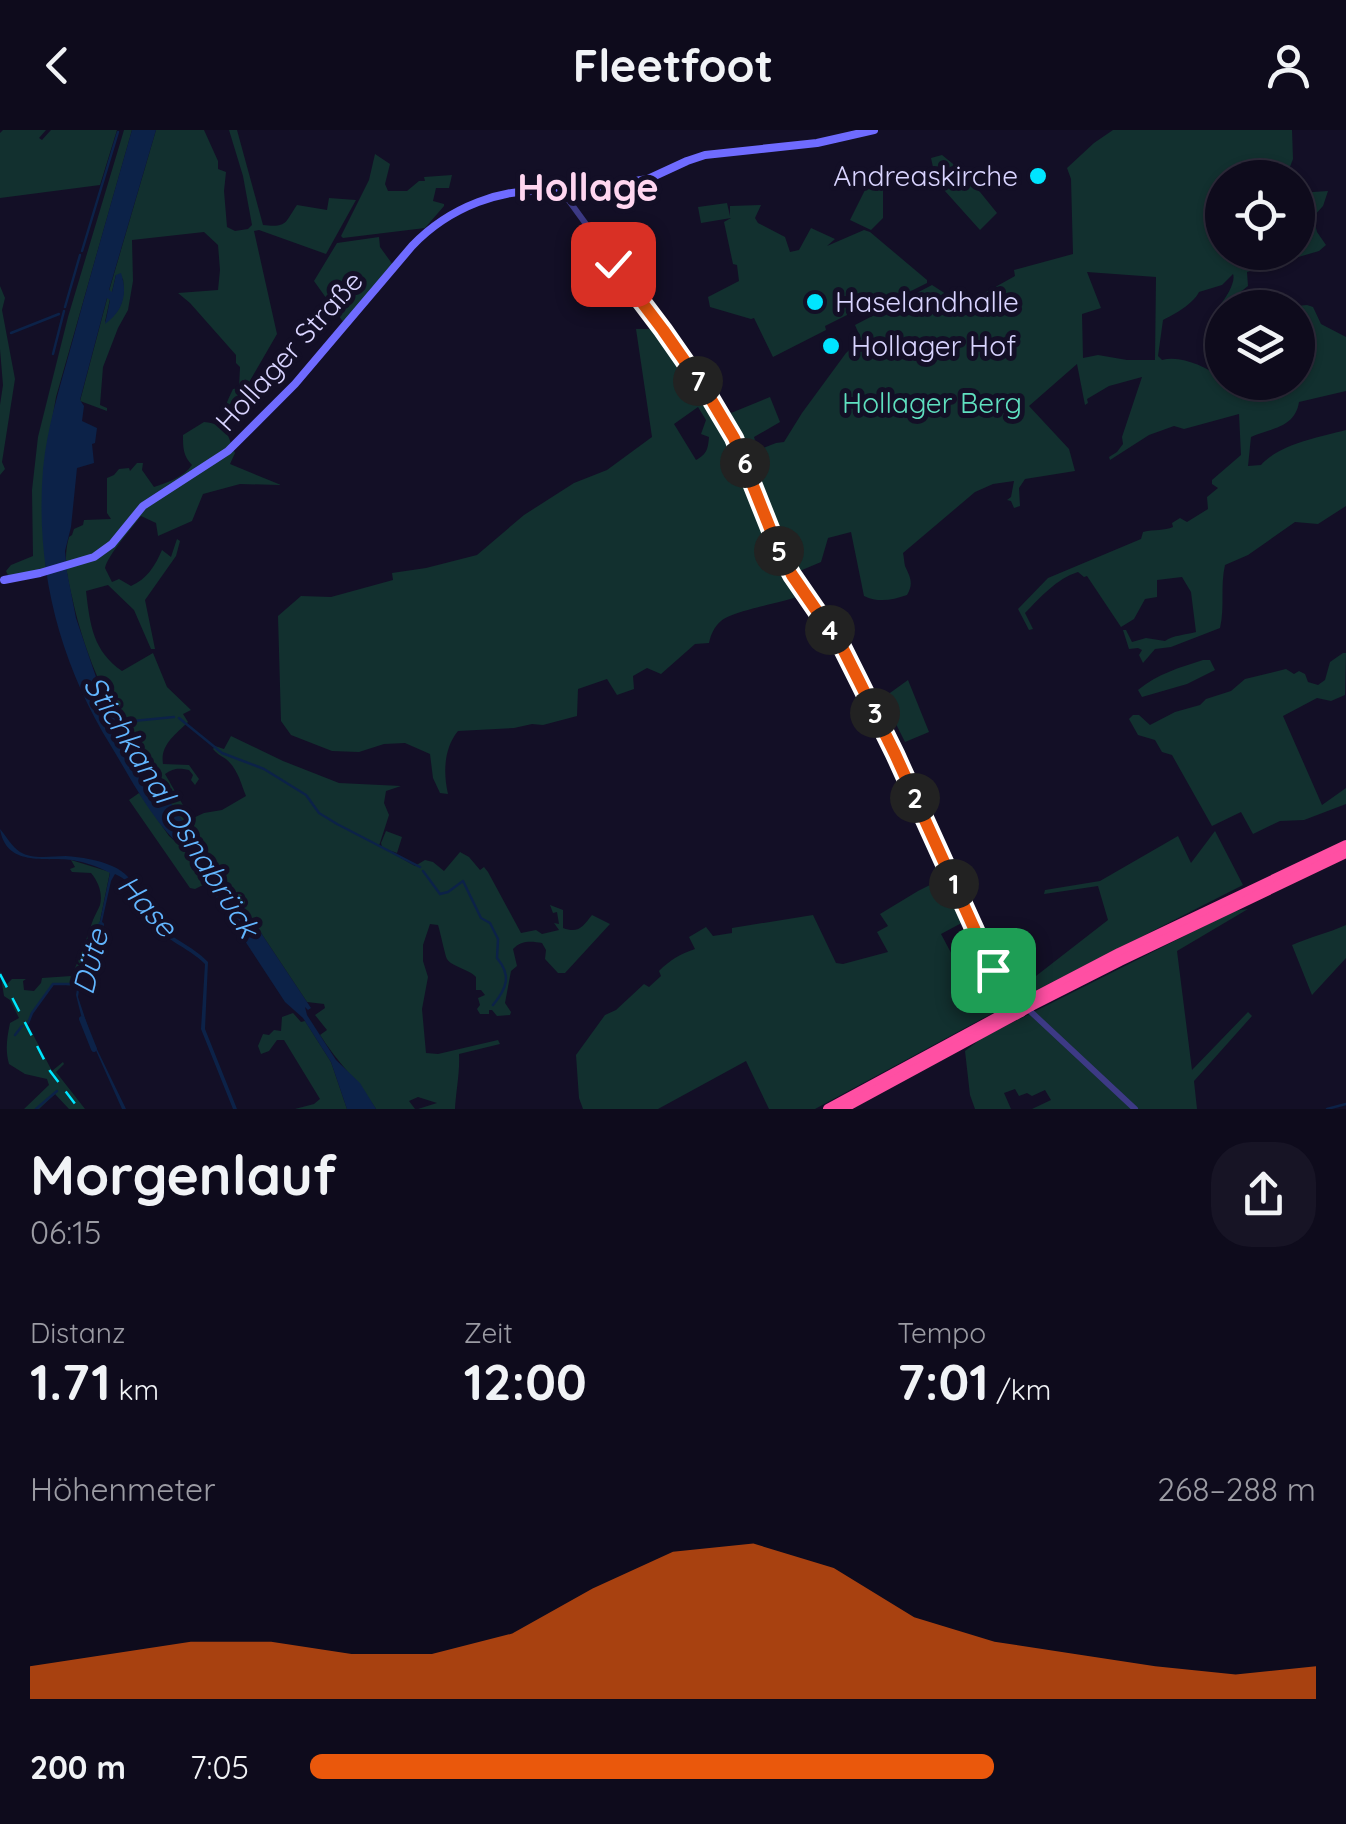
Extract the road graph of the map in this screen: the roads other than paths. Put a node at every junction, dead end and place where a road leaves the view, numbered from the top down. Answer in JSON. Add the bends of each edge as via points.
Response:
{"nodes":[{"id":1,"x":874,"y":130,"type":"edge"},
{"id":2,"x":568,"y":194,"type":"junction"},
{"id":3,"x":4,"y":580,"type":"dead end"},
{"id":4,"x":1346,"y":844,"type":"edge"},
{"id":5,"x":1346,"y":853,"type":"edge"},
{"id":6,"x":1024,"y":1007,"type":"junction"},
{"id":7,"x":828,"y":1109,"type":"edge"},
{"id":8,"x":841,"y":1109,"type":"edge"},
{"id":9,"x":1135,"y":1109,"type":"edge"}],
"edges":[{"from":1,"to":2,"type":"main road","via":[[706,155],[648,179]]},
{"from":2,"to":3,"type":"main road","name":"Hollager Straße","via":[[562,186],[556,192],[501,194],[432,227],[237,444],[142,506],[97,555]]},
{"from":2,"to":9,"type":"street","via":[[734,438],[779,551],[846,654],[993,970]]},
{"from":4,"to":6,"type":"highway","via":[[1136,944]]},
{"from":5,"to":6,"type":"highway"},
{"from":6,"to":7,"type":"highway"},
{"from":6,"to":8,"type":"highway"}]}
